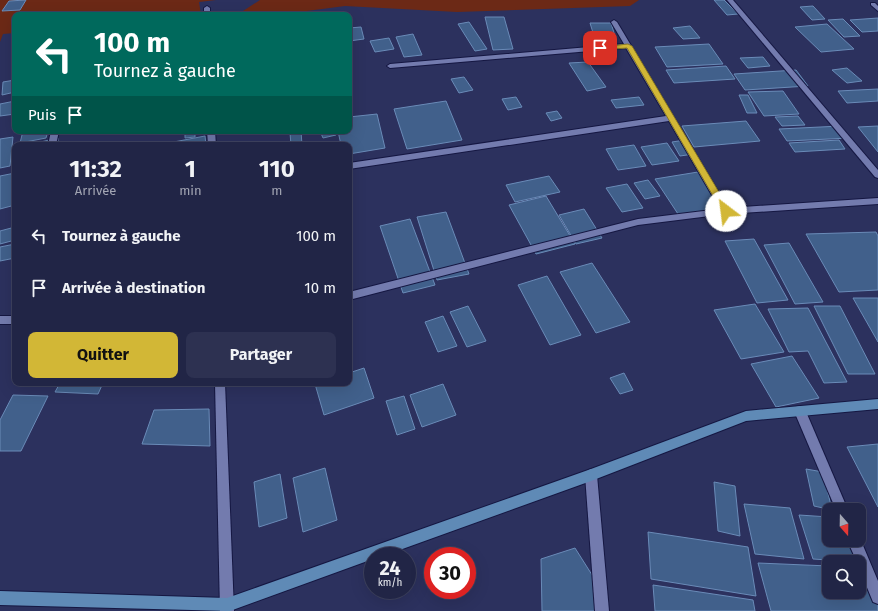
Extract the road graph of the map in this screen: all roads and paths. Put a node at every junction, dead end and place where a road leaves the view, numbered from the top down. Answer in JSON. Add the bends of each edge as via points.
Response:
{"nodes":[{"id":1,"x":730,"y":0,"type":"edge"},
{"id":2,"x":872,"y":4,"type":"dead end"},
{"id":3,"x":207,"y":8,"type":"dead end"},
{"id":4,"x":878,"y":9,"type":"edge"},
{"id":5,"x":207,"y":12,"type":"edge"},
{"id":6,"x":614,"y":22,"type":"dead end"},
{"id":7,"x":628,"y":46,"type":"junction"},
{"id":8,"x":390,"y":66,"type":"dead end"},
{"id":9,"x":671,"y":118,"type":"junction"},
{"id":10,"x":352,"y":166,"type":"edge"},
{"id":11,"x":878,"y":175,"type":"edge"},
{"id":12,"x":878,"y":201,"type":"edge"},
{"id":13,"x":726,"y":211,"type":"junction"},
{"id":14,"x":352,"y":295,"type":"edge"},
{"id":15,"x":0,"y":320,"type":"edge"},
{"id":16,"x":12,"y":320,"type":"edge"},
{"id":17,"x":220,"y":386,"type":"edge"},
{"id":18,"x":878,"y":404,"type":"edge"},
{"id":19,"x":800,"y":411,"type":"junction"},
{"id":20,"x":591,"y":475,"type":"junction"},
{"id":21,"x":839,"y":503,"type":"edge"},
{"id":22,"x":857,"y":547,"type":"edge"},
{"id":23,"x":878,"y":597,"type":"edge"},
{"id":24,"x":0,"y":598,"type":"edge"},
{"id":25,"x":227,"y":608,"type":"edge"},
{"id":26,"x":602,"y":611,"type":"edge"}],
"edges":[{"from":1,"to":11,"type":"street"},
{"from":2,"to":4,"type":"street"},
{"from":3,"to":5,"type":"street"},
{"from":6,"to":7,"type":"street"},
{"from":7,"to":8,"type":"street"},
{"from":7,"to":9,"type":"street"},
{"from":9,"to":10,"type":"street"},
{"from":9,"to":13,"type":"street"},
{"from":12,"to":13,"type":"street"},
{"from":13,"to":14,"type":"street","via":[[638,222]]},
{"from":15,"to":16,"type":"street"},
{"from":17,"to":25,"type":"street"},
{"from":18,"to":19,"type":"street"},
{"from":19,"to":20,"type":"street","via":[[746,416]]},
{"from":19,"to":21,"type":"street"},
{"from":20,"to":25,"type":"street"},
{"from":20,"to":26,"type":"street"},
{"from":22,"to":23,"type":"street"},
{"from":24,"to":25,"type":"street"}]}
